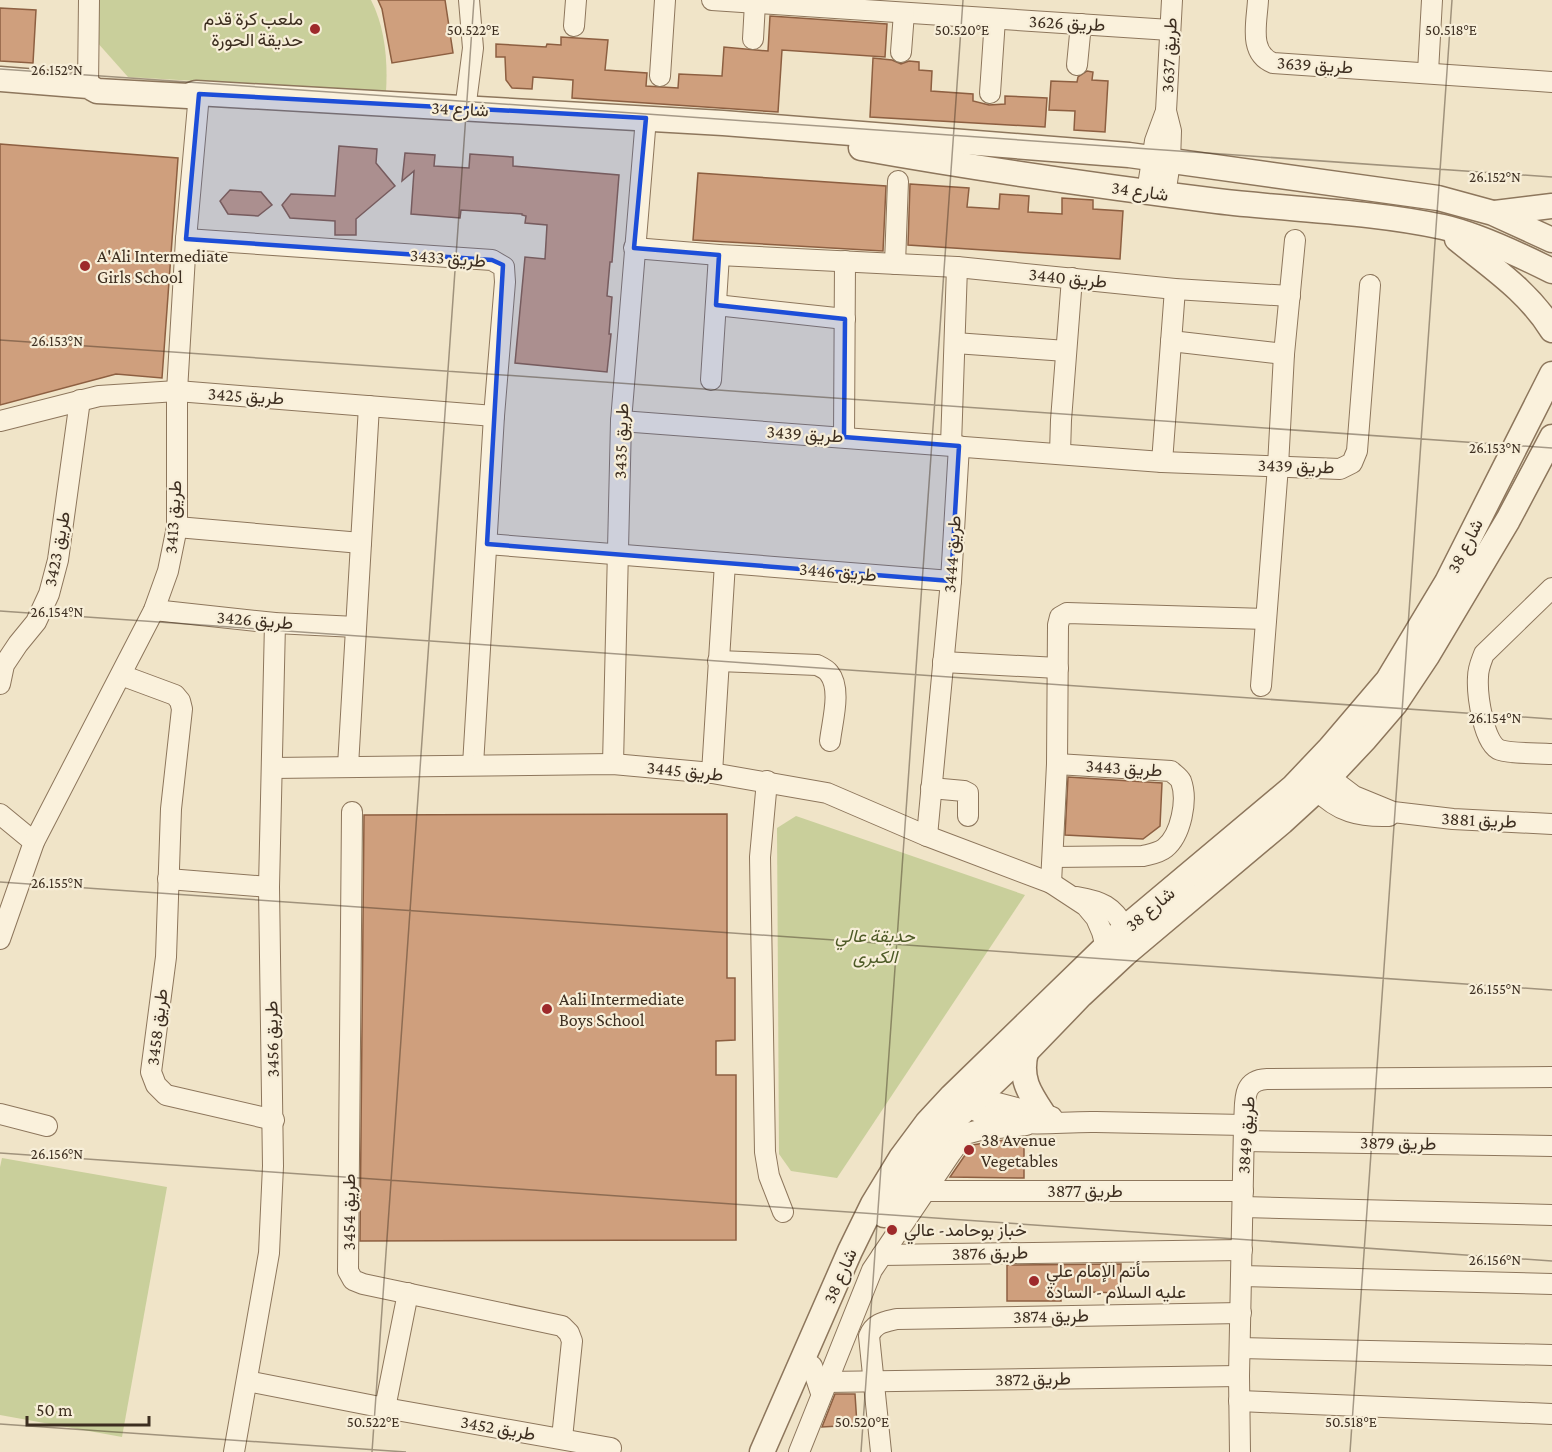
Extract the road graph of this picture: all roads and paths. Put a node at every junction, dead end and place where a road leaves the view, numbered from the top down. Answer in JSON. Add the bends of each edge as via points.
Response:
{"nodes":[{"id":1,"x":89,"y":0,"type":"edge"},
{"id":2,"x":469,"y":0,"type":"edge"},
{"id":3,"x":576,"y":0,"type":"edge"},
{"id":4,"x":665,"y":0,"type":"edge"},
{"id":5,"x":712,"y":0,"type":"edge"},
{"id":6,"x":1172,"y":0,"type":"edge"},
{"id":7,"x":1258,"y":0,"type":"edge"},
{"id":8,"x":1432,"y":0,"type":"edge"},
{"id":9,"x":754,"y":3,"type":"junction"},
{"id":10,"x":798,"y":3,"type":"edge"},
{"id":11,"x":935,"y":8,"type":"edge"},
{"id":12,"x":904,"y":13,"type":"junction"},
{"id":13,"x":995,"y":19,"type":"junction"},
{"id":14,"x":1081,"y":24,"type":"junction"},
{"id":15,"x":574,"y":26,"type":"dead end"},
{"id":16,"x":1170,"y":30,"type":"junction"},
{"id":17,"x":753,"y":39,"type":"dead end"},
{"id":18,"x":901,"y":52,"type":"dead end"},
{"id":19,"x":1077,"y":64,"type":"dead end"},
{"id":20,"x":1428,"y":72,"type":"junction"},
{"id":21,"x":660,"y":76,"type":"dead end"},
{"id":22,"x":0,"y":79,"type":"edge"},
{"id":23,"x":1552,"y":81,"type":"edge"},
{"id":24,"x":88,"y":86,"type":"junction"},
{"id":25,"x":990,"y":93,"type":"dead end"},
{"id":26,"x":198,"y":94,"type":"junction"},
{"id":27,"x":465,"y":110,"type":"junction"},
{"id":28,"x":646,"y":118,"type":"junction"},
{"id":29,"x":723,"y":123,"type":"junction"},
{"id":30,"x":1162,"y":161,"type":"junction"},
{"id":31,"x":898,"y":181,"type":"dead end"},
{"id":32,"x":1156,"y":193,"type":"junction"},
{"id":33,"x":1552,"y":206,"type":"edge"},
{"id":34,"x":1493,"y":213,"type":"junction"},
{"id":35,"x":1444,"y":228,"type":"junction"},
{"id":36,"x":186,"y":239,"type":"junction"},
{"id":37,"x":1295,"y":240,"type":"dead end"},
{"id":38,"x":1552,"y":240,"type":"edge"},
{"id":39,"x":634,"y":248,"type":"junction"},
{"id":40,"x":719,"y":255,"type":"junction"},
{"id":41,"x":845,"y":261,"type":"junction"},
{"id":42,"x":894,"y":264,"type":"junction"},
{"id":43,"x":957,"y":267,"type":"junction"},
{"id":44,"x":1552,"y":271,"type":"edge"},
{"id":45,"x":1072,"y":278,"type":"junction"},
{"id":46,"x":1370,"y":285,"type":"dead end"},
{"id":47,"x":1175,"y":289,"type":"junction"},
{"id":48,"x":1290,"y":296,"type":"junction"},
{"id":49,"x":716,"y":305,"type":"junction"},
{"id":50,"x":845,"y":319,"type":"junction"},
{"id":51,"x":1552,"y":330,"type":"edge"},
{"id":52,"x":1171,"y":341,"type":"junction"},
{"id":53,"x":954,"y":343,"type":"junction"},
{"id":54,"x":1066,"y":351,"type":"junction"},
{"id":55,"x":1284,"y":354,"type":"junction"},
{"id":56,"x":1552,"y":374,"type":"edge"},
{"id":57,"x":711,"y":380,"type":"dead end"},
{"id":58,"x":177,"y":391,"type":"junction"},
{"id":59,"x":80,"y":400,"type":"junction"},
{"id":60,"x":369,"y":406,"type":"junction"},
{"id":61,"x":494,"y":416,"type":"junction"},
{"id":62,"x":0,"y":421,"type":"edge"},
{"id":63,"x":621,"y":421,"type":"junction"},
{"id":64,"x":843,"y":437,"type":"junction"},
{"id":65,"x":1552,"y":437,"type":"edge"},
{"id":66,"x":955,"y":446,"type":"junction"},
{"id":67,"x":1060,"y":453,"type":"junction"},
{"id":68,"x":1162,"y":462,"type":"junction"},
{"id":69,"x":1278,"y":465,"type":"junction"},
{"id":70,"x":177,"y":527,"type":"junction"},
{"id":71,"x":361,"y":543,"type":"junction"},
{"id":72,"x":487,"y":544,"type":"junction"},
{"id":73,"x":618,"y":555,"type":"junction"},
{"id":74,"x":725,"y":563,"type":"junction"},
{"id":75,"x":951,"y":580,"type":"junction"},
{"id":76,"x":1552,"y":588,"type":"edge"},
{"id":77,"x":154,"y":610,"type":"junction"},
{"id":78,"x":1266,"y":619,"type":"junction"},
{"id":79,"x":274,"y":623,"type":"junction"},
{"id":80,"x":356,"y":627,"type":"junction"},
{"id":81,"x":718,"y":661,"type":"junction"},
{"id":82,"x":943,"y":662,"type":"junction"},
{"id":83,"x":1058,"y":668,"type":"junction"},
{"id":84,"x":121,"y":675,"type":"junction"},
{"id":85,"x":0,"y":684,"type":"edge"},
{"id":86,"x":1261,"y":686,"type":"dead end"},
{"id":87,"x":830,"y":741,"type":"dead end"},
{"id":88,"x":1552,"y":754,"type":"edge"},
{"id":89,"x":613,"y":764,"type":"junction"},
{"id":90,"x":1057,"y":764,"type":"junction"},
{"id":91,"x":473,"y":765,"type":"junction"},
{"id":92,"x":348,"y":766,"type":"junction"},
{"id":93,"x":272,"y":768,"type":"junction"},
{"id":94,"x":712,"y":773,"type":"junction"},
{"id":95,"x":767,"y":781,"type":"junction"},
{"id":96,"x":1315,"y":782,"type":"junction"},
{"id":97,"x":932,"y":788,"type":"junction"},
{"id":98,"x":352,"y":812,"type":"dead end"},
{"id":99,"x":0,"y":814,"type":"edge"},
{"id":100,"x":968,"y":816,"type":"dead end"},
{"id":101,"x":1552,"y":824,"type":"edge"},
{"id":102,"x":927,"y":836,"type":"junction"},
{"id":103,"x":34,"y":842,"type":"junction"},
{"id":104,"x":1053,"y":857,"type":"junction"},
{"id":105,"x":168,"y":879,"type":"junction"},
{"id":106,"x":1052,"y":883,"type":"junction"},
{"id":107,"x":269,"y":887,"type":"junction"},
{"id":108,"x":1074,"y":896,"type":"junction"},
{"id":109,"x":1125,"y":928,"type":"junction"},
{"id":110,"x":0,"y":935,"type":"edge"},
{"id":111,"x":1115,"y":951,"type":"junction"},
{"id":112,"x":1026,"y":1052,"type":"junction"},
{"id":113,"x":1552,"y":1077,"type":"edge"},
{"id":114,"x":965,"y":1096,"type":"junction"},
{"id":115,"x":0,"y":1114,"type":"edge"},
{"id":116,"x":274,"y":1120,"type":"junction"},
{"id":117,"x":1035,"y":1120,"type":"junction"},
{"id":118,"x":47,"y":1126,"type":"dead end"},
{"id":119,"x":1244,"y":1133,"type":"junction"},
{"id":120,"x":938,"y":1135,"type":"junction"},
{"id":121,"x":1552,"y":1146,"type":"edge"},
{"id":122,"x":927,"y":1191,"type":"junction"},
{"id":123,"x":1243,"y":1199,"type":"junction"},
{"id":124,"x":783,"y":1212,"type":"dead end"},
{"id":125,"x":1552,"y":1215,"type":"edge"},
{"id":126,"x":1242,"y":1250,"type":"junction"},
{"id":127,"x":882,"y":1255,"type":"junction"},
{"id":128,"x":1241,"y":1276,"type":"junction"},
{"id":129,"x":1552,"y":1284,"type":"edge"},
{"id":130,"x":408,"y":1293,"type":"junction"},
{"id":131,"x":1240,"y":1313,"type":"junction"},
{"id":132,"x":1240,"y":1348,"type":"junction"},
{"id":133,"x":1552,"y":1355,"type":"edge"},
{"id":134,"x":1239,"y":1376,"type":"junction"},
{"id":135,"x":820,"y":1380,"type":"junction"},
{"id":136,"x":247,"y":1381,"type":"junction"},
{"id":137,"x":874,"y":1381,"type":"junction"},
{"id":138,"x":1239,"y":1401,"type":"junction"},
{"id":139,"x":385,"y":1408,"type":"junction"},
{"id":140,"x":1552,"y":1414,"type":"edge"},
{"id":141,"x":561,"y":1438,"type":"junction"},
{"id":142,"x":611,"y":1448,"type":"dead end"},
{"id":143,"x":234,"y":1452,"type":"edge"},
{"id":144,"x":762,"y":1452,"type":"edge"},
{"id":145,"x":775,"y":1452,"type":"edge"},
{"id":146,"x":799,"y":1452,"type":"edge"},
{"id":147,"x":881,"y":1452,"type":"edge"},
{"id":148,"x":1240,"y":1452,"type":"edge"}],
"edges":[{"from":1,"to":24,"type":"street"},
{"from":2,"to":27,"type":"street","via":[[473,48]]},
{"from":3,"to":15,"type":"street"},
{"from":4,"to":21,"type":"street"},
{"from":5,"to":9,"type":"street","name":"طريق 3626"},
{"from":6,"to":16,"type":"street","name":"طريق 3637"},
{"from":7,"to":20,"type":"street","name":"طريق 3639","via":[[1256,44],[1258,51],[1273,63]]},
{"from":8,"to":20,"type":"street"},
{"from":9,"to":10,"type":"street","name":"طريق 3626"},
{"from":9,"to":17,"type":"street"},
{"from":10,"to":12,"type":"street","name":"طريق 3626"},
{"from":11,"to":12,"type":"street","name":"طريق 3626"},
{"from":11,"to":13,"type":"street","name":"طريق 3626"},
{"from":12,"to":18,"type":"street"},
{"from":13,"to":14,"type":"street","name":"طريق 3626"},
{"from":13,"to":25,"type":"street"},
{"from":14,"to":16,"type":"street","name":"طريق 3626"},
{"from":14,"to":19,"type":"street"},
{"from":16,"to":30,"type":"street","name":"طريق 3637","via":[[1166,111],[1171,131]]},
{"from":20,"to":23,"type":"street","name":"طريق 3639"},
{"from":22,"to":24,"type":"street","name":"شارع 34"},
{"from":24,"to":26,"type":"street","name":"شارع 34","via":[[102,81],[189,88]]},
{"from":26,"to":27,"type":"street","name":"شارع 34"},
{"from":26,"to":36,"type":"street","name":"طريق 3413"},
{"from":27,"to":28,"type":"street","name":"شارع 34"},
{"from":28,"to":29,"type":"street","name":"شارع 34"},
{"from":28,"to":39,"type":"street","name":"طريق 3435"},
{"from":29,"to":30,"type":"street","name":"شارع 34","via":[[1129,155]]},
{"from":29,"to":32,"type":"street","name":"شارع 34","via":[[948,163]]},
{"from":30,"to":32,"type":"street","name":"طريق 3637"},
{"from":30,"to":34,"type":"street","name":"شارع 34","via":[[1438,198]]},
{"from":31,"to":42,"type":"street"},
{"from":32,"to":35,"type":"street","name":"شارع 34","via":[[1361,214]]},
{"from":33,"to":34,"type":"street"},
{"from":34,"to":38,"type":"street","name":"شارع 34"},
{"from":35,"to":44,"type":"street","name":"شارع 34","via":[[1517,253]]},
{"from":35,"to":51,"type":"street","via":[[1500,272]]},
{"from":36,"to":58,"type":"street","name":"طريق 3413"},
{"from":36,"to":61,"type":"street","name":"طريق 3433","via":[[499,263],[504,267],[505,282]]},
{"from":37,"to":48,"type":"street"},
{"from":39,"to":40,"type":"street","name":"طريق 3440"},
{"from":39,"to":63,"type":"street","name":"طريق 3435"},
{"from":40,"to":41,"type":"street","name":"طريق 3440"},
{"from":40,"to":49,"type":"street"},
{"from":41,"to":42,"type":"street","name":"طريق 3440"},
{"from":41,"to":50,"type":"street"},
{"from":42,"to":43,"type":"street","name":"طريق 3440"},
{"from":43,"to":45,"type":"street","name":"طريق 3440"},
{"from":43,"to":53,"type":"street","name":"طريق 3444"},
{"from":45,"to":47,"type":"street","name":"طريق 3440"},
{"from":45,"to":54,"type":"street"},
{"from":46,"to":69,"type":"street","name":"طريق 3439","via":[[1358,451],[1352,463],[1340,469]]},
{"from":47,"to":48,"type":"street","name":"طريق 3440"},
{"from":47,"to":52,"type":"street"},
{"from":48,"to":55,"type":"street"},
{"from":49,"to":50,"type":"street"},
{"from":49,"to":57,"type":"street"},
{"from":50,"to":64,"type":"street"},
{"from":52,"to":55,"type":"street"},
{"from":52,"to":68,"type":"street"},
{"from":53,"to":54,"type":"street"},
{"from":53,"to":66,"type":"street","name":"طريق 3444"},
{"from":54,"to":67,"type":"street"},
{"from":55,"to":69,"type":"street"},
{"from":56,"to":96,"type":"street","name":"شارع 38","via":[[1447,582],[1388,680],[1330,748]]},
{"from":58,"to":59,"type":"street","name":"طريق 3425"},
{"from":58,"to":60,"type":"street","name":"طريق 3425"},
{"from":58,"to":70,"type":"street","name":"طريق 3413"},
{"from":59,"to":62,"type":"street","name":"طريق 3425"},
{"from":59,"to":85,"type":"street","name":"طريق 3423","via":[[58,560],[49,594],[36,622],[4,665]]},
{"from":60,"to":61,"type":"street","name":"طريق 3425"},
{"from":60,"to":71,"type":"street"},
{"from":61,"to":72,"type":"street","name":"طريق 3433"},
{"from":63,"to":64,"type":"street","name":"طريق 3439"},
{"from":63,"to":73,"type":"street","name":"طريق 3435"},
{"from":64,"to":66,"type":"street","name":"طريق 3439"},
{"from":65,"to":96,"type":"street","name":"شارع 38","via":[[1508,520],[1395,704],[1365,739]]},
{"from":66,"to":67,"type":"street","name":"طريق 3439"},
{"from":66,"to":75,"type":"street","name":"طريق 3444"},
{"from":67,"to":68,"type":"street","name":"طريق 3439"},
{"from":68,"to":69,"type":"street","name":"طريق 3439"},
{"from":69,"to":78,"type":"street"},
{"from":70,"to":71,"type":"street"},
{"from":70,"to":77,"type":"street","name":"طريق 3413"},
{"from":71,"to":80,"type":"street"},
{"from":72,"to":73,"type":"street"},
{"from":72,"to":91,"type":"street","name":"طريق 3433"},
{"from":73,"to":74,"type":"street","name":"طريق 3446"},
{"from":73,"to":89,"type":"street","name":"طريق 3435"},
{"from":74,"to":75,"type":"street","name":"طريق 3446"},
{"from":74,"to":81,"type":"street"},
{"from":75,"to":82,"type":"street","name":"طريق 3444"},
{"from":76,"to":88,"type":"street","via":[[1484,654],[1478,679],[1486,734],[1492,745],[1501,750]]},
{"from":77,"to":79,"type":"street","name":"طريق 3426"},
{"from":77,"to":84,"type":"street","name":"طريق 3413"},
{"from":78,"to":83,"type":"street","via":[[1067,613],[1058,621]]},
{"from":78,"to":86,"type":"street"},
{"from":79,"to":80,"type":"street","name":"طريق 3426"},
{"from":79,"to":93,"type":"street","name":"طريق 3456"},
{"from":80,"to":92,"type":"street"},
{"from":81,"to":87,"type":"street","via":[[817,665],[828,670],[834,681],[835,697]]},
{"from":81,"to":94,"type":"street"},
{"from":82,"to":83,"type":"street"},
{"from":82,"to":97,"type":"street","name":"طريق 3444"},
{"from":83,"to":90,"type":"street"},
{"from":84,"to":103,"type":"street","name":"طريق 3413"},
{"from":84,"to":105,"type":"street","name":"طريق 3458","via":[[175,695],[182,709]]},
{"from":89,"to":91,"type":"street","name":"طريق 3445"},
{"from":89,"to":94,"type":"street","name":"طريق 3445"},
{"from":90,"to":104,"type":"street"},
{"from":90,"to":104,"type":"street","name":"طريق 3443","via":[[1171,771],[1180,780],[1182,806],[1175,838],[1157,853]]},
{"from":91,"to":92,"type":"street","name":"طريق 3445"},
{"from":92,"to":93,"type":"street","name":"طريق 3445"},
{"from":93,"to":107,"type":"street","name":"طريق 3456"},
{"from":94,"to":95,"type":"street","name":"طريق 3445"},
{"from":95,"to":102,"type":"street","name":"طريق 3445","via":[[827,793]]},
{"from":95,"to":124,"type":"street","via":[[760,857],[765,1152],[769,1176]]},
{"from":96,"to":101,"type":"street","name":"طريق 3881","via":[[1328,801],[1356,815]]},
{"from":96,"to":109,"type":"street","name":"شارع 38"},
{"from":96,"to":111,"type":"street","name":"شارع 38","via":[[1282,822]]},
{"from":97,"to":100,"type":"street","via":[[968,793]]},
{"from":97,"to":102,"type":"street","name":"طريق 3444"},
{"from":98,"to":130,"type":"street","name":"طريق 3454","via":[[348,1271],[353,1280],[363,1284]]},
{"from":99,"to":103,"type":"street"},
{"from":102,"to":106,"type":"street","name":"طريق 3445"},
{"from":103,"to":110,"type":"street","name":"طريق 3413"},
{"from":104,"to":106,"type":"street"},
{"from":105,"to":107,"type":"street"},
{"from":105,"to":116,"type":"street","name":"طريق 3458","via":[[166,957],[151,1072],[156,1085],[166,1095],[179,1099]]},
{"from":106,"to":108,"type":"street","name":"طريق 3445"},
{"from":107,"to":116,"type":"street","name":"طريق 3456"},
{"from":108,"to":109,"type":"street","via":[[1106,905]]},
{"from":108,"to":111,"type":"street","via":[[1096,918]]},
{"from":109,"to":111,"type":"street"},
{"from":111,"to":112,"type":"street","name":"شارع 38","via":[[1081,996]]},
{"from":111,"to":114,"type":"street","name":"شارع 38"},
{"from":112,"to":114,"type":"street","name":"شارع 38"},
{"from":112,"to":117,"type":"street","via":[[1025,1085]]},
{"from":113,"to":119,"type":"street","name":"طريق 3849","via":[[1259,1079],[1247,1090]]},
{"from":114,"to":117,"type":"street","name":"طريق 3879","via":[[989,1117]]},
{"from":114,"to":120,"type":"street","name":"شارع 38"},
{"from":114,"to":144,"type":"street","name":"شارع 38","via":[[927,1123],[873,1204]]},
{"from":115,"to":118,"type":"street"},
{"from":116,"to":136,"type":"street","name":"طريق 3456","via":[[269,1253]]},
{"from":117,"to":119,"type":"street","name":"طريق 3879"},
{"from":117,"to":122,"type":"street","via":[[965,1134]]},
{"from":119,"to":121,"type":"street","name":"طريق 3879"},
{"from":119,"to":123,"type":"street","name":"طريق 3849"},
{"from":120,"to":122,"type":"street"},
{"from":120,"to":135,"type":"street","name":"شارع 38","via":[[886,1211],[868,1245]]},
{"from":122,"to":123,"type":"street","name":"طريق 3877"},
{"from":122,"to":127,"type":"street"},
{"from":123,"to":125,"type":"street","name":"طريق 3877"},
{"from":123,"to":126,"type":"street","name":"طريق 3849"},
{"from":126,"to":127,"type":"street","name":"طريق 3876"},
{"from":126,"to":128,"type":"street","name":"طريق 3849"},
{"from":127,"to":135,"type":"street"},
{"from":128,"to":129,"type":"street"},
{"from":128,"to":131,"type":"street","name":"طريق 3849"},
{"from":130,"to":139,"type":"street"},
{"from":130,"to":141,"type":"street","name":"طريق 3454","via":[[562,1326],[572,1341]]},
{"from":131,"to":132,"type":"street","name":"طريق 3849"},
{"from":131,"to":137,"type":"street","name":"طريق 3874","via":[[897,1319],[879,1323],[869,1336]]},
{"from":132,"to":133,"type":"street"},
{"from":132,"to":134,"type":"street","name":"طريق 3849"},
{"from":134,"to":137,"type":"street","name":"طريق 3872"},
{"from":134,"to":138,"type":"street","name":"طريق 3849"},
{"from":135,"to":137,"type":"street","name":"طريق 3872"},
{"from":135,"to":145,"type":"street","name":"شارع 38","via":[[787,1418]]},
{"from":135,"to":146,"type":"street"},
{"from":136,"to":139,"type":"street","name":"طريق 3452"},
{"from":136,"to":143,"type":"street","name":"طريق 3456"},
{"from":137,"to":147,"type":"street"},
{"from":138,"to":140,"type":"street"},
{"from":138,"to":148,"type":"street","name":"طريق 3849"},
{"from":139,"to":141,"type":"street","name":"طريق 3452"},
{"from":141,"to":142,"type":"street","name":"طريق 3452"}]}
